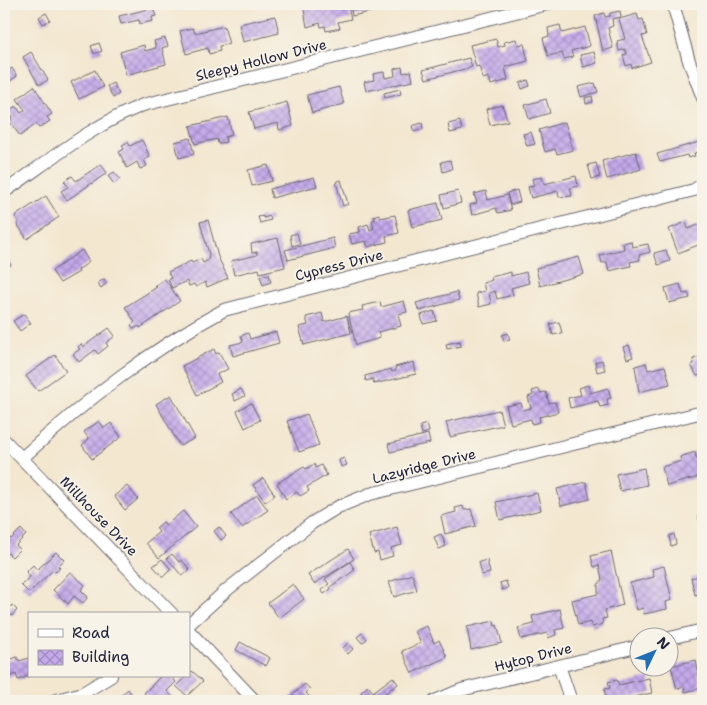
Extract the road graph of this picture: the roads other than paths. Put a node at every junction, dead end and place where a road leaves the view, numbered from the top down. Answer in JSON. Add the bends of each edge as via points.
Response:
{"nodes":[{"id":1,"x":547,"y":4,"type":"edge"},
{"id":2,"x":673,"y":4,"type":"edge"},
{"id":3,"x":703,"y":98,"type":"edge"},
{"id":4,"x":703,"y":184,"type":"edge"},
{"id":5,"x":4,"y":192,"type":"edge"},
{"id":6,"x":703,"y":412,"type":"edge"},
{"id":7,"x":4,"y":440,"type":"edge"},
{"id":8,"x":22,"y":458,"type":"junction"},
{"id":9,"x":170,"y":612,"type":"edge"},
{"id":10,"x":190,"y":623,"type":"edge"},
{"id":11,"x":703,"y":630,"type":"edge"},
{"id":12,"x":190,"y":632,"type":"edge"},
{"id":13,"x":680,"y":636,"type":"edge"},
{"id":14,"x":630,"y":648,"type":"edge"},
{"id":15,"x":559,"y":666,"type":"junction"},
{"id":16,"x":108,"y":678,"type":"edge"},
{"id":17,"x":53,"y":701,"type":"edge"},
{"id":18,"x":255,"y":701,"type":"edge"},
{"id":19,"x":435,"y":701,"type":"edge"},
{"id":20,"x":571,"y":701,"type":"edge"}],
"edges":[{"from":1,"to":5,"type":"street","name":"Sleepy Hollow Drive","via":[[143,105],[101,125]]},
{"from":2,"to":3,"type":"street"},
{"from":4,"to":8,"type":"street","name":"Cypress Drive","via":[[694,190],[224,310],[119,376]]},
{"from":6,"to":10,"type":"street","name":"Lazyridge Drive","via":[[370,494],[338,506]]},
{"from":7,"to":8,"type":"street","name":"Millhouse Drive"},
{"from":8,"to":9,"type":"street","name":"Millhouse Drive"},
{"from":11,"to":13,"type":"street"},
{"from":12,"to":18,"type":"street"},
{"from":14,"to":15,"type":"street","name":"Hytop Drive"},
{"from":15,"to":19,"type":"street","name":"Hytop Drive","via":[[462,690]]},
{"from":15,"to":20,"type":"street"},
{"from":16,"to":17,"type":"street","via":[[83,693]]}]}
